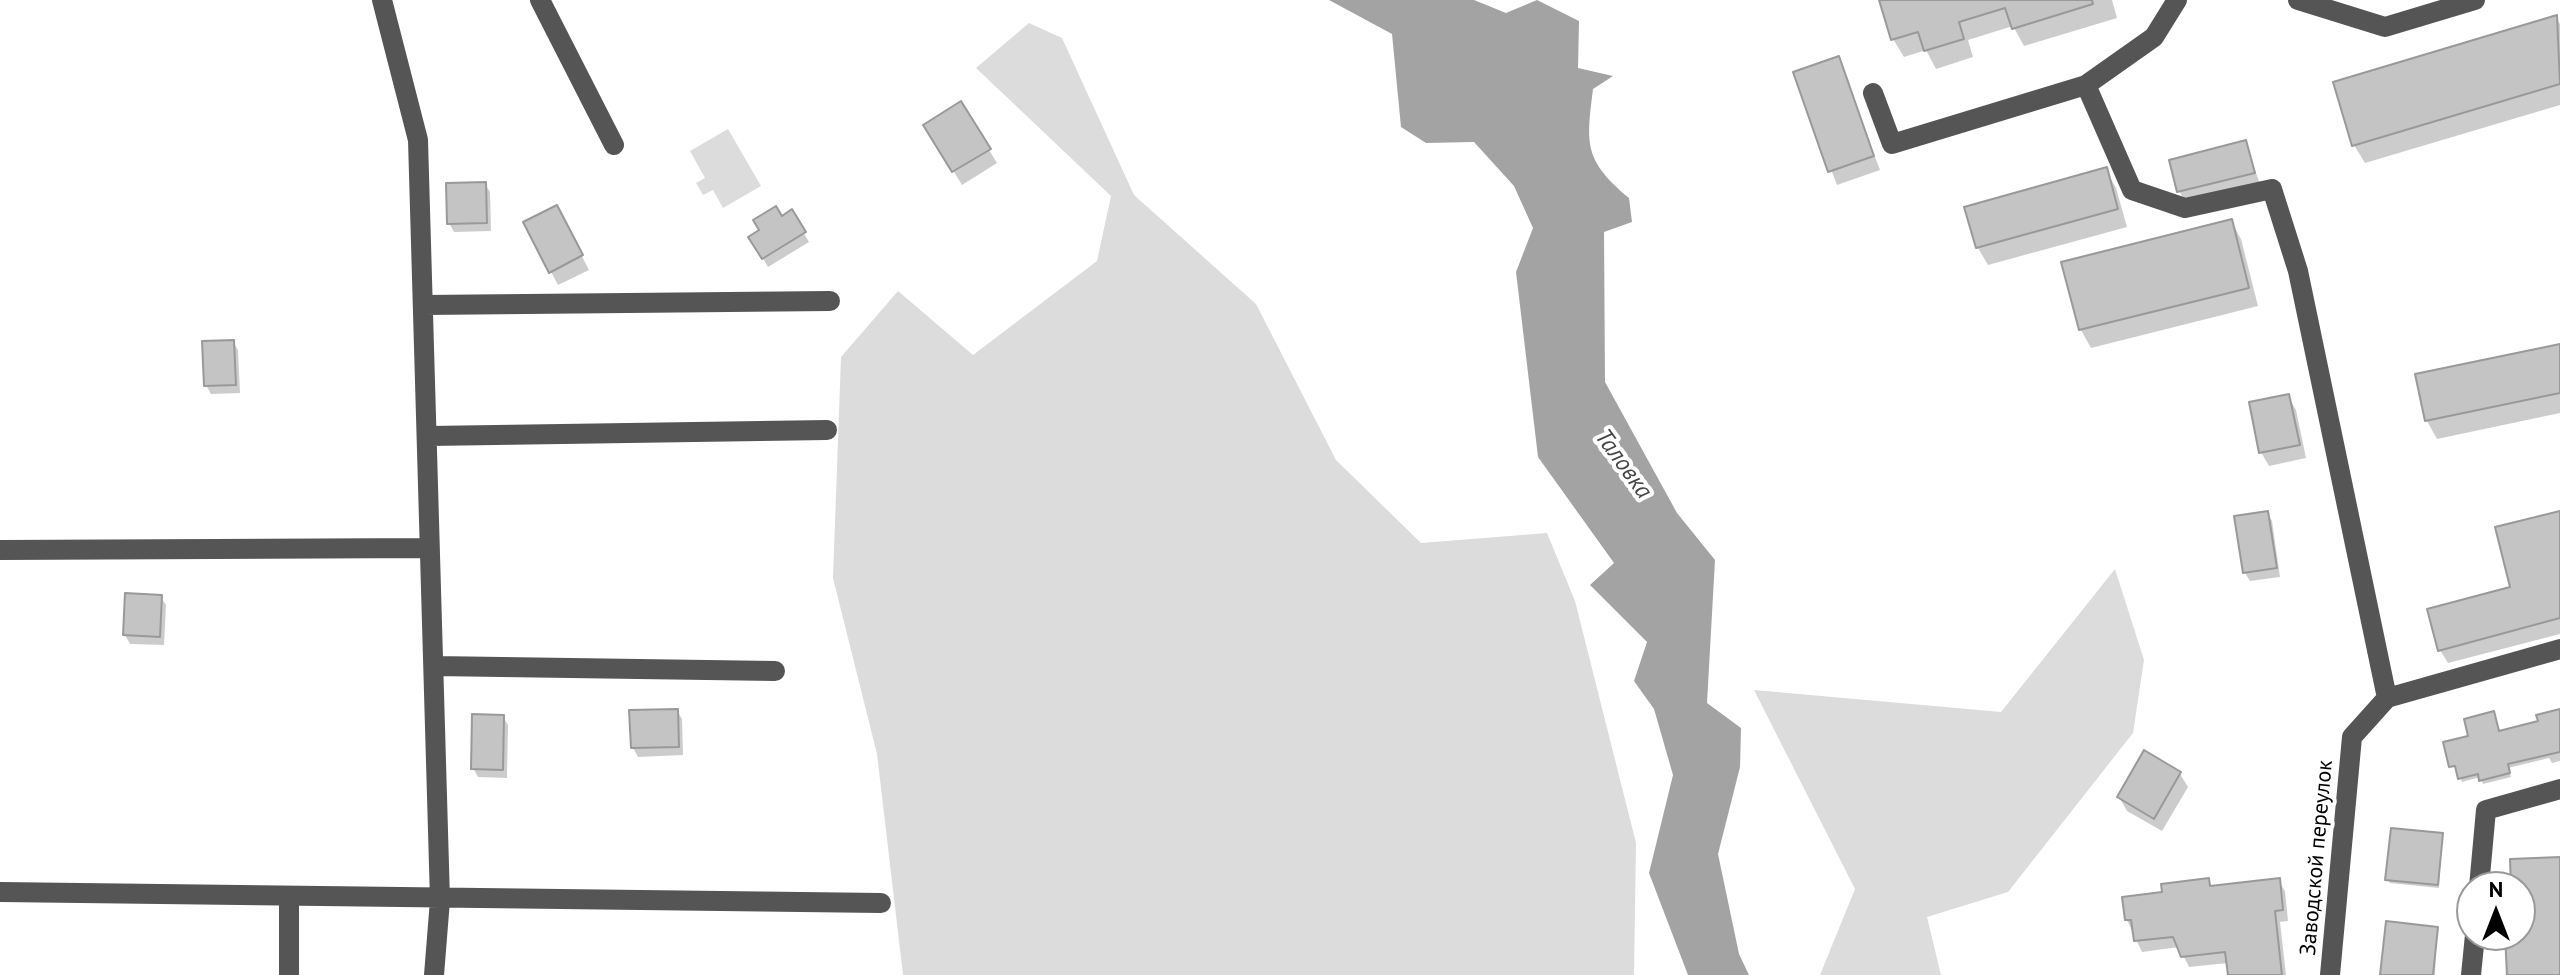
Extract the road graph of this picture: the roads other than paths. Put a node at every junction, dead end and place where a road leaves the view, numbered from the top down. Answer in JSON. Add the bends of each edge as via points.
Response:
{"nodes":[{"id":1,"x":382,"y":0,"type":"edge"},
{"id":2,"x":540,"y":0,"type":"edge"},
{"id":3,"x":2177,"y":0,"type":"edge"},
{"id":4,"x":2298,"y":0,"type":"edge"},
{"id":5,"x":2461,"y":2,"type":"edge"},
{"id":6,"x":2086,"y":85,"type":"junction"},
{"id":7,"x":1873,"y":93,"type":"dead end"},
{"id":8,"x":614,"y":145,"type":"dead end"},
{"id":9,"x":830,"y":301,"type":"dead end"},
{"id":10,"x":424,"y":305,"type":"junction"},
{"id":11,"x":827,"y":430,"type":"dead end"},
{"id":12,"x":429,"y":436,"type":"junction"},
{"id":13,"x":428,"y":548,"type":"junction"},
{"id":14,"x":0,"y":550,"type":"edge"},
{"id":15,"x":2560,"y":649,"type":"edge"},
{"id":16,"x":434,"y":666,"type":"junction"},
{"id":17,"x":775,"y":671,"type":"dead end"},
{"id":18,"x":2387,"y":698,"type":"junction"},
{"id":19,"x":2560,"y":789,"type":"edge"},
{"id":20,"x":2480,"y":871,"type":"edge"},
{"id":21,"x":0,"y":892,"type":"edge"},
{"id":22,"x":289,"y":897,"type":"junction"},
{"id":23,"x":440,"y":900,"type":"junction"},
{"id":24,"x":881,"y":903,"type":"dead end"},
{"id":25,"x":2473,"y":951,"type":"edge"},
{"id":26,"x":289,"y":975,"type":"edge"},
{"id":27,"x":434,"y":975,"type":"edge"},
{"id":28,"x":2330,"y":975,"type":"edge"},
{"id":29,"x":2471,"y":975,"type":"edge"}],
"edges":[{"from":1,"to":10,"type":"street","via":[[418,140]]},
{"from":2,"to":8,"type":"street"},
{"from":3,"to":6,"type":"street","via":[[2154,37]]},
{"from":4,"to":5,"type":"street","via":[[2385,27]]},
{"from":6,"to":7,"type":"street","via":[[1892,144]]},
{"from":6,"to":18,"type":"street","via":[[2132,190],[2185,208],[2272,189],[2298,271]]},
{"from":9,"to":10,"type":"street"},
{"from":10,"to":12,"type":"street"},
{"from":11,"to":12,"type":"street"},
{"from":12,"to":13,"type":"street"},
{"from":13,"to":14,"type":"street"},
{"from":13,"to":16,"type":"street"},
{"from":15,"to":18,"type":"street"},
{"from":16,"to":17,"type":"street"},
{"from":16,"to":23,"type":"street"},
{"from":18,"to":28,"type":"street","name":"Заводской переулок","via":[[2352,737]]},
{"from":19,"to":20,"type":"street","via":[[2486,810]]},
{"from":21,"to":22,"type":"street"},
{"from":22,"to":23,"type":"street"},
{"from":22,"to":26,"type":"street"},
{"from":23,"to":24,"type":"street"},
{"from":23,"to":27,"type":"street"},
{"from":25,"to":29,"type":"street"}]}
